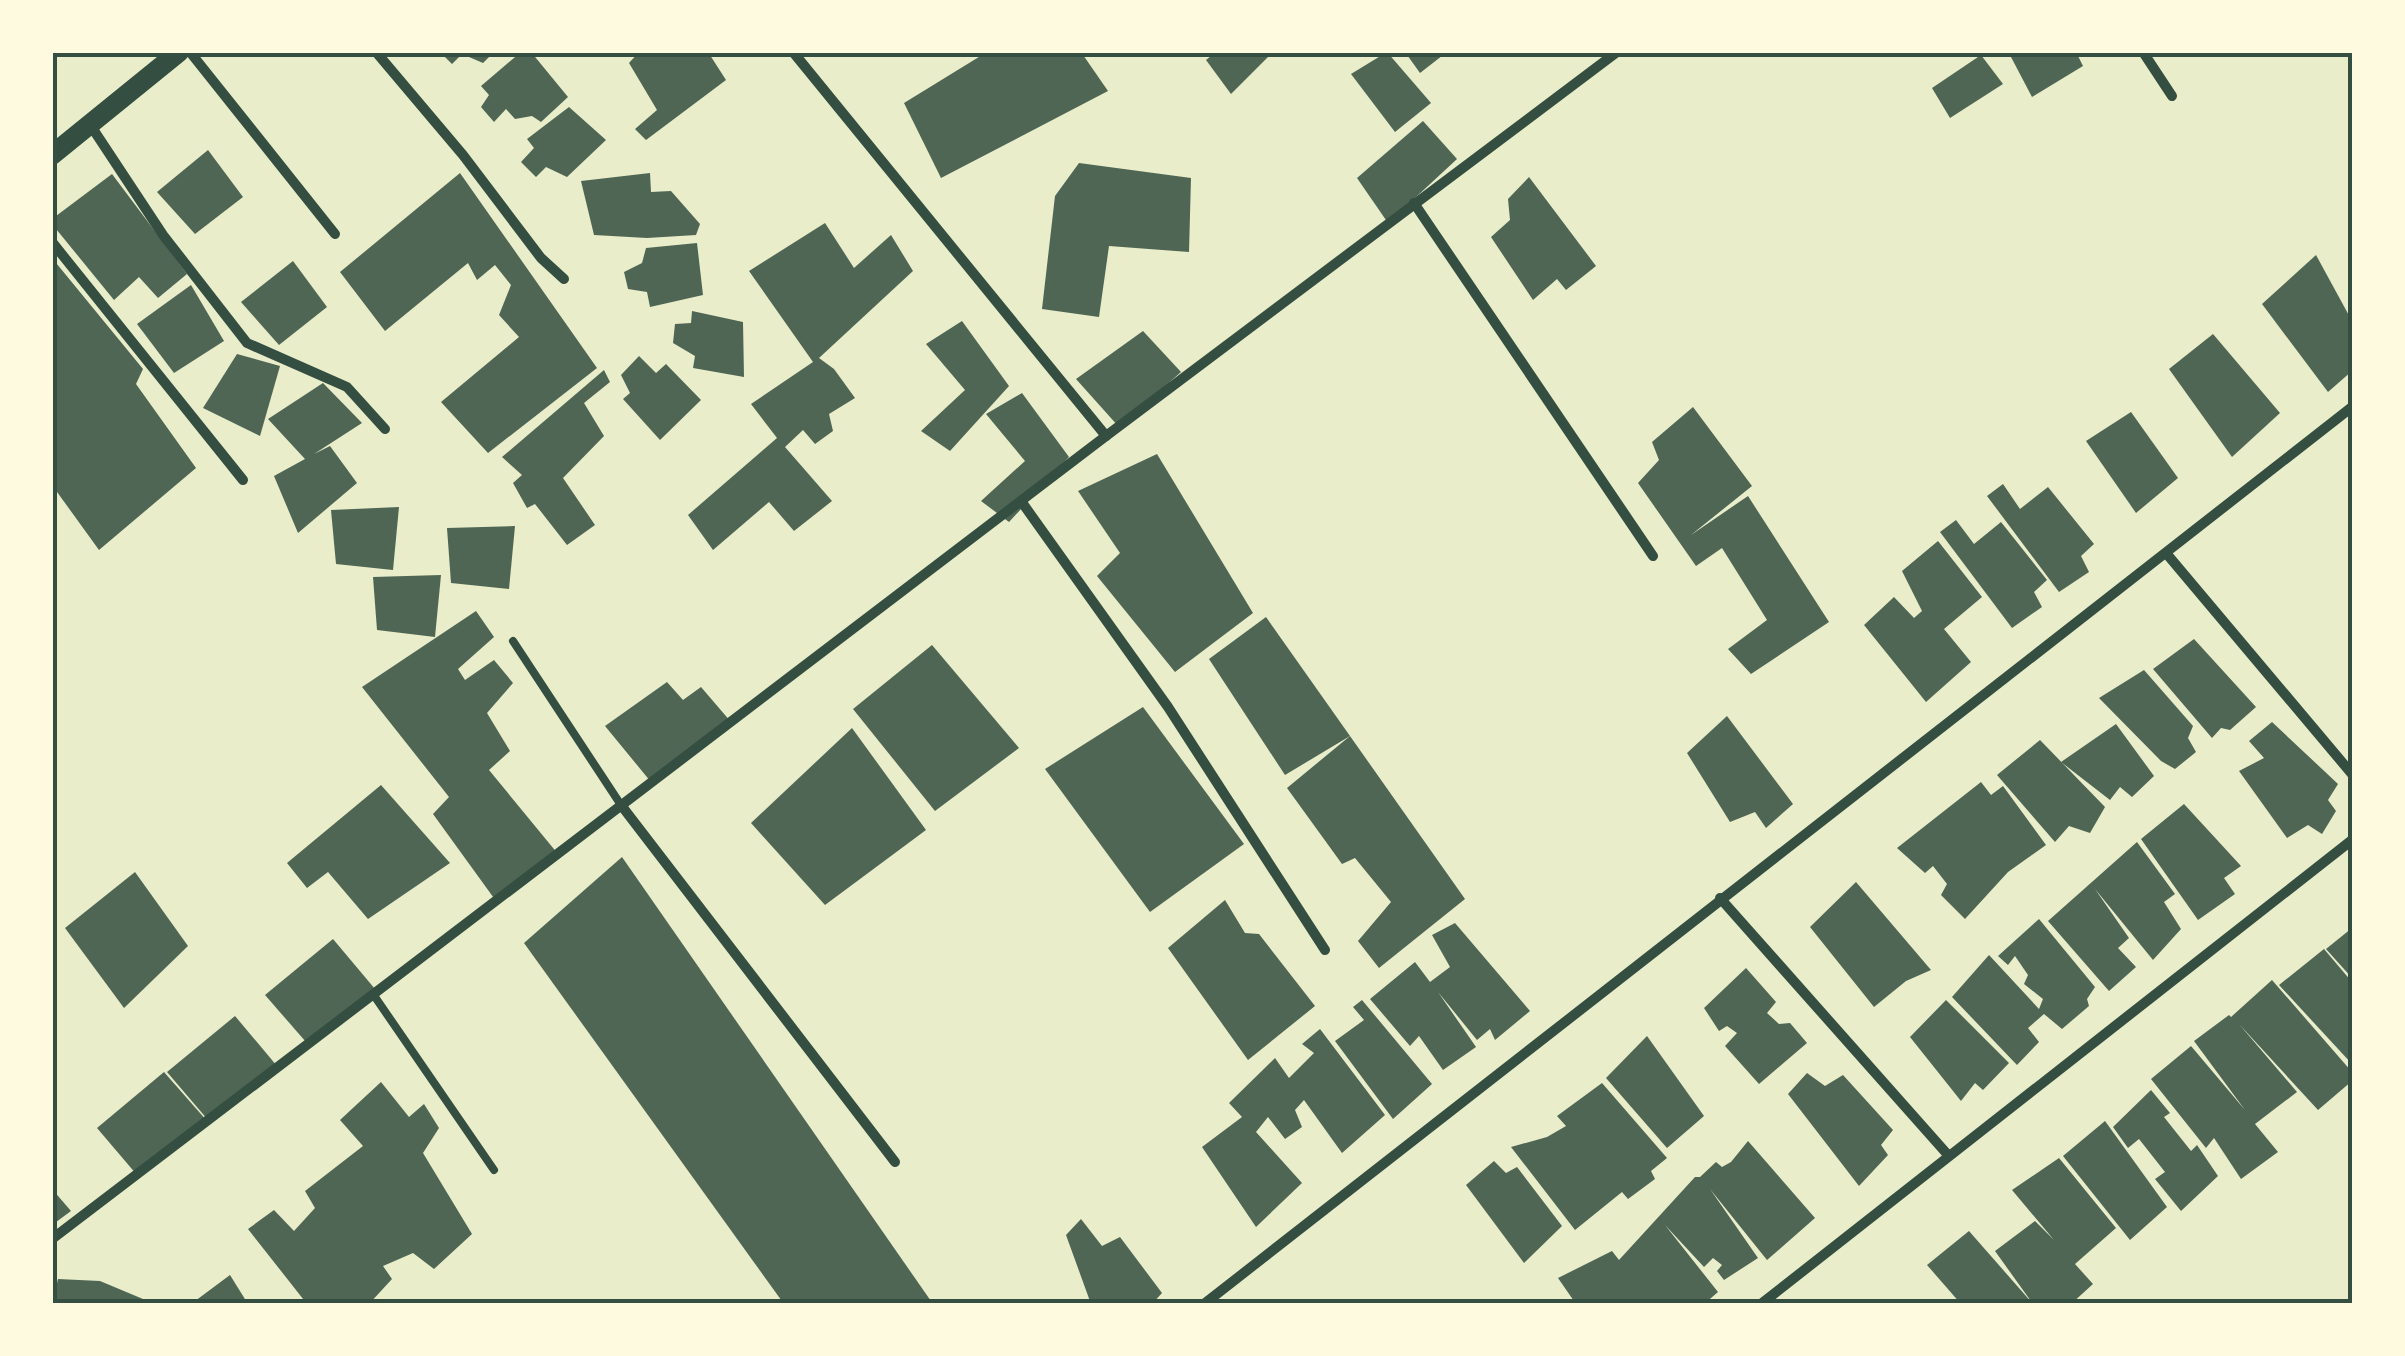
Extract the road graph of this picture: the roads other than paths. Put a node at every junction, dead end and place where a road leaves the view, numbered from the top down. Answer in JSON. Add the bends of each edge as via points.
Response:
{"nodes":[{"id":1,"x":180,"y":52,"type":"edge"},
{"id":2,"x":190,"y":52,"type":"edge"},
{"id":3,"x":376,"y":52,"type":"edge"},
{"id":4,"x":793,"y":52,"type":"edge"},
{"id":5,"x":1617,"y":52,"type":"edge"},
{"id":6,"x":2142,"y":52,"type":"edge"},
{"id":7,"x":2172,"y":96,"type":"dead end"},
{"id":8,"x":91,"y":126,"type":"junction"},
{"id":9,"x":52,"y":155,"type":"edge"},
{"id":10,"x":1414,"y":203,"type":"junction"},
{"id":11,"x":335,"y":234,"type":"dead end"},
{"id":12,"x":52,"y":242,"type":"edge"},
{"id":13,"x":564,"y":279,"type":"dead end"},
{"id":14,"x":2352,"y":407,"type":"edge"},
{"id":15,"x":385,"y":429,"type":"dead end"},
{"id":16,"x":1106,"y":436,"type":"junction"},
{"id":17,"x":243,"y":480,"type":"dead end"},
{"id":18,"x":1022,"y":502,"type":"junction"},
{"id":19,"x":2166,"y":553,"type":"junction"},
{"id":20,"x":1653,"y":556,"type":"dead end"},
{"id":21,"x":513,"y":642,"type":"dead end"},
{"id":22,"x":2352,"y":774,"type":"edge"},
{"id":23,"x":622,"y":805,"type":"junction"},
{"id":24,"x":2352,"y":840,"type":"edge"},
{"id":25,"x":1720,"y":898,"type":"junction"},
{"id":26,"x":1324,"y":950,"type":"dead end"},
{"id":27,"x":373,"y":994,"type":"junction"},
{"id":28,"x":1948,"y":1155,"type":"junction"},
{"id":29,"x":895,"y":1162,"type":"dead end"},
{"id":30,"x":494,"y":1170,"type":"dead end"},
{"id":31,"x":52,"y":1239,"type":"edge"},
{"id":32,"x":1204,"y":1304,"type":"edge"},
{"id":33,"x":1760,"y":1304,"type":"edge"}],
"edges":[{"from":1,"to":8,"type":"main road"},
{"from":2,"to":11,"type":"street"},
{"from":3,"to":13,"type":"street"},
{"from":4,"to":16,"type":"street"},
{"from":5,"to":10,"type":"street"},
{"from":6,"to":7,"type":"street"},
{"from":8,"to":9,"type":"main road"},
{"from":8,"to":15,"type":"street","via":[[163,236],[248,343],[347,387]]},
{"from":10,"to":16,"type":"street"},
{"from":10,"to":20,"type":"street"},
{"from":12,"to":17,"type":"street"},
{"from":14,"to":19,"type":"street"},
{"from":16,"to":18,"type":"street"},
{"from":18,"to":23,"type":"street"},
{"from":18,"to":26,"type":"street","via":[[1168,706]]},
{"from":19,"to":22,"type":"street"},
{"from":19,"to":25,"type":"street"},
{"from":21,"to":23,"type":"lane"},
{"from":23,"to":27,"type":"street"},
{"from":23,"to":29,"type":"street"},
{"from":24,"to":28,"type":"street"},
{"from":25,"to":28,"type":"street"},
{"from":25,"to":32,"type":"street"},
{"from":27,"to":30,"type":"lane"},
{"from":27,"to":31,"type":"street"},
{"from":28,"to":33,"type":"street"}]}
